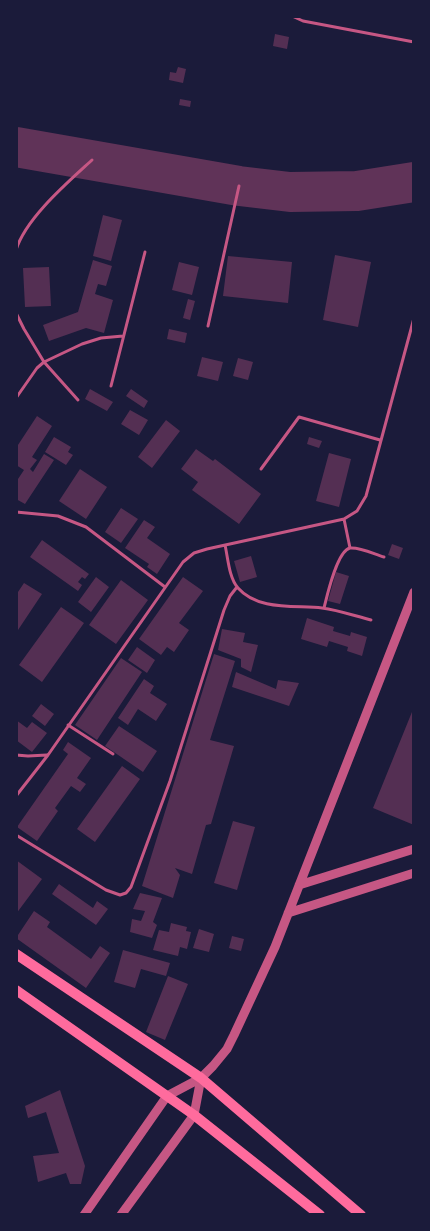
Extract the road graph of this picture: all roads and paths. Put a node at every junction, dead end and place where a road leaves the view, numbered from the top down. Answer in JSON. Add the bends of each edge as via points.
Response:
{"nodes":[{"id":1,"x":292,"y":16,"type":"edge"},
{"id":2,"x":414,"y":42,"type":"edge"},
{"id":3,"x":92,"y":160,"type":"dead end"},
{"id":4,"x":239,"y":186,"type":"dead end"},
{"id":5,"x":16,"y":250,"type":"edge"},
{"id":6,"x":145,"y":252,"type":"dead end"},
{"id":7,"x":16,"y":313,"type":"edge"},
{"id":8,"x":414,"y":318,"type":"edge"},
{"id":9,"x":208,"y":326,"type":"dead end"},
{"id":10,"x":124,"y":336,"type":"junction"},
{"id":11,"x":44,"y":362,"type":"junction"},
{"id":12,"x":111,"y":386,"type":"dead end"},
{"id":13,"x":16,"y":398,"type":"edge"},
{"id":14,"x":78,"y":400,"type":"dead end"},
{"id":15,"x":380,"y":440,"type":"junction"},
{"id":16,"x":261,"y":469,"type":"dead end"},
{"id":17,"x":16,"y":512,"type":"edge"},
{"id":18,"x":344,"y":519,"type":"junction"},
{"id":19,"x":225,"y":545,"type":"junction"},
{"id":20,"x":350,"y":548,"type":"junction"},
{"id":21,"x":384,"y":556,"type":"dead end"},
{"id":22,"x":237,"y":587,"type":"junction"},
{"id":23,"x":165,"y":588,"type":"junction"},
{"id":24,"x":414,"y":592,"type":"edge"},
{"id":25,"x":324,"y":608,"type":"junction"},
{"id":26,"x":370,"y":620,"type":"dead end"},
{"id":27,"x":68,"y":725,"type":"junction"},
{"id":28,"x":113,"y":754,"type":"dead end"},
{"id":29,"x":16,"y":755,"type":"edge"},
{"id":30,"x":48,"y":755,"type":"junction"},
{"id":31,"x":16,"y":794,"type":"edge"},
{"id":32,"x":16,"y":835,"type":"edge"},
{"id":33,"x":414,"y":849,"type":"edge"},
{"id":34,"x":414,"y":873,"type":"edge"},
{"id":35,"x":299,"y":885,"type":"junction"},
{"id":36,"x":288,"y":913,"type":"junction"},
{"id":37,"x":16,"y":954,"type":"edge"},
{"id":38,"x":16,"y":990,"type":"edge"},
{"id":39,"x":201,"y":1078,"type":"junction"},
{"id":40,"x":167,"y":1096,"type":"junction"},
{"id":41,"x":194,"y":1115,"type":"junction"},
{"id":42,"x":84,"y":1215,"type":"edge"},
{"id":43,"x":121,"y":1215,"type":"edge"},
{"id":44,"x":320,"y":1215,"type":"edge"},
{"id":45,"x":362,"y":1215,"type":"edge"}],
"edges":[{"from":1,"to":2,"type":"lane","via":[[303,21]]},
{"from":3,"to":5,"type":"lane","via":[[35,218]]},
{"from":4,"to":9,"type":"lane"},
{"from":6,"to":10,"type":"lane"},
{"from":7,"to":11,"type":"lane"},
{"from":8,"to":15,"type":"lane"},
{"from":10,"to":11,"type":"lane","via":[[82,344]]},
{"from":10,"to":12,"type":"lane"},
{"from":11,"to":13,"type":"lane"},
{"from":11,"to":14,"type":"lane"},
{"from":15,"to":16,"type":"lane","via":[[300,417]]},
{"from":15,"to":18,"type":"lane","via":[[366,496],[357,511]]},
{"from":17,"to":23,"type":"lane","via":[[58,516],[86,527]]},
{"from":18,"to":19,"type":"lane"},
{"from":18,"to":20,"type":"lane"},
{"from":19,"to":22,"type":"lane"},
{"from":19,"to":23,"type":"lane","via":[[194,553],[183,562]]},
{"from":20,"to":21,"type":"lane"},
{"from":20,"to":25,"type":"lane","via":[[339,559]]},
{"from":22,"to":25,"type":"lane","via":[[254,600],[268,604]]},
{"from":22,"to":32,"type":"lane","via":[[224,610],[170,782],[126,893],[120,895],[106,890]]},
{"from":23,"to":27,"type":"lane"},
{"from":24,"to":35,"type":"street"},
{"from":25,"to":26,"type":"lane"},
{"from":27,"to":28,"type":"lane"},
{"from":27,"to":30,"type":"lane"},
{"from":29,"to":30,"type":"lane"},
{"from":30,"to":31,"type":"lane"},
{"from":33,"to":35,"type":"street"},
{"from":34,"to":36,"type":"street"},
{"from":35,"to":36,"type":"street"},
{"from":36,"to":39,"type":"street","via":[[227,1049]]},
{"from":37,"to":39,"type":"main road"},
{"from":38,"to":40,"type":"main road"},
{"from":39,"to":40,"type":"street"},
{"from":39,"to":41,"type":"street"},
{"from":39,"to":45,"type":"main road"},
{"from":40,"to":41,"type":"main road"},
{"from":40,"to":42,"type":"street"},
{"from":41,"to":43,"type":"street"},
{"from":41,"to":44,"type":"main road"}]}
